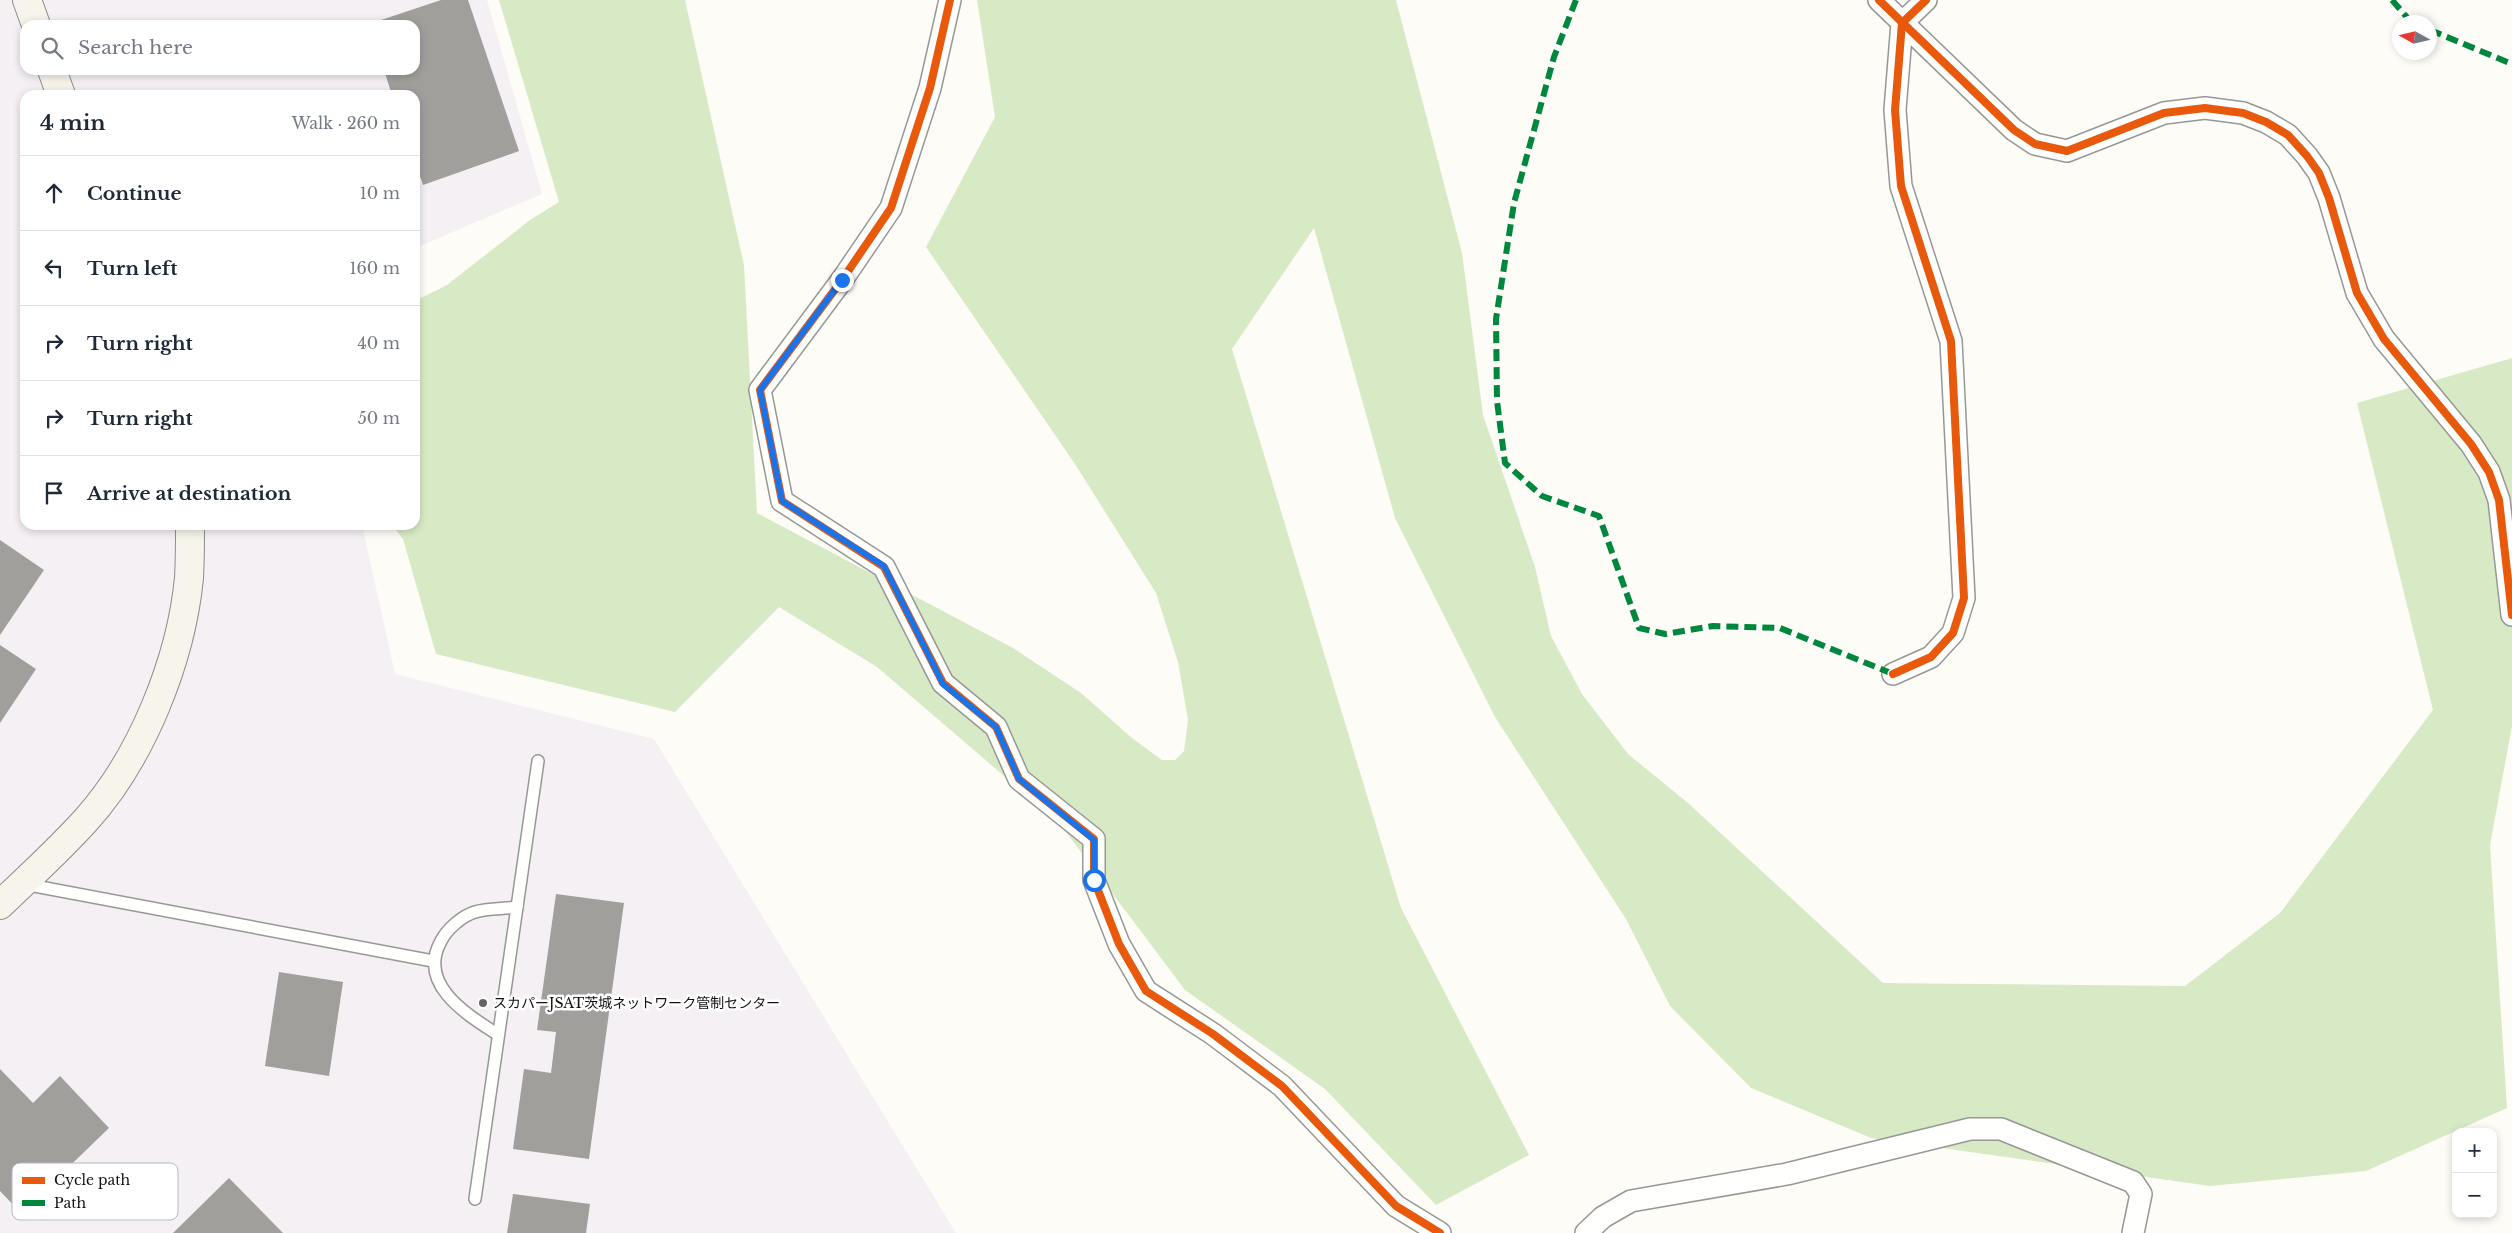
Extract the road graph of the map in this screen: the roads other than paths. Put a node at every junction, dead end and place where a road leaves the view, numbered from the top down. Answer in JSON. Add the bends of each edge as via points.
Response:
{"nodes":[{"id":1,"x":27,"y":0,"type":"edge"},
{"id":2,"x":950,"y":0,"type":"edge"},
{"id":3,"x":1879,"y":0,"type":"edge"},
{"id":4,"x":1926,"y":0,"type":"edge"},
{"id":5,"x":34,"y":20,"type":"edge"},
{"id":6,"x":1902,"y":23,"type":"junction"},
{"id":7,"x":54,"y":75,"type":"edge"},
{"id":8,"x":59,"y":90,"type":"edge"},
{"id":9,"x":190,"y":530,"type":"edge"},
{"id":10,"x":2512,"y":616,"type":"edge"},
{"id":11,"x":1893,"y":674,"type":"dead end"},
{"id":12,"x":538,"y":761,"type":"dead end"},
{"id":13,"x":22,"y":884,"type":"junction"},
{"id":14,"x":0,"y":905,"type":"edge"},
{"id":15,"x":517,"y":907,"type":"junction"},
{"id":16,"x":433,"y":961,"type":"junction"},
{"id":17,"x":497,"y":1034,"type":"junction"},
{"id":18,"x":475,"y":1199,"type":"dead end"},
{"id":19,"x":1440,"y":1233,"type":"edge"},
{"id":20,"x":1586,"y":1233,"type":"edge"},
{"id":21,"x":2133,"y":1233,"type":"edge"}],
"edges":[{"from":1,"to":5,"type":"street"},
{"from":2,"to":19,"type":"street","via":[[930,88],[891,208],[760,390],[782,501],[884,566],[943,684],[996,727],[1019,779],[1094,840],[1094,880],[1119,944],[1146,991],[1213,1034],[1282,1086],[1396,1206]]},
{"from":3,"to":6,"type":"street"},
{"from":4,"to":6,"type":"street"},
{"from":6,"to":10,"type":"street","via":[[2014,130],[2035,144],[2067,151],[2164,113],[2204,108],[2243,113],[2288,136],[2319,172],[2357,293],[2384,339],[2471,444],[2488,472],[2499,500]]},
{"from":6,"to":11,"type":"street","via":[[1896,110],[1901,186],[1951,341],[1964,598],[1953,633],[1931,657]]},
{"from":7,"to":8,"type":"street"},
{"from":9,"to":13,"type":"street","via":[[189,578],[181,626],[170,669],[150,720],[122,771],[88,819]]},
{"from":12,"to":15,"type":"lane"},
{"from":13,"to":14,"type":"street"},
{"from":13,"to":16,"type":"lane"},
{"from":15,"to":16,"type":"lane","via":[[476,912],[460,920],[444,934]]},
{"from":15,"to":17,"type":"lane"},
{"from":16,"to":17,"type":"lane","via":[[444,992],[467,1015]]},
{"from":17,"to":18,"type":"lane"},
{"from":20,"to":21,"type":"street","via":[[1603,1217],[1631,1201],[1787,1174],[1970,1129],[2001,1129],[2133,1182],[2141,1194]]}]}
